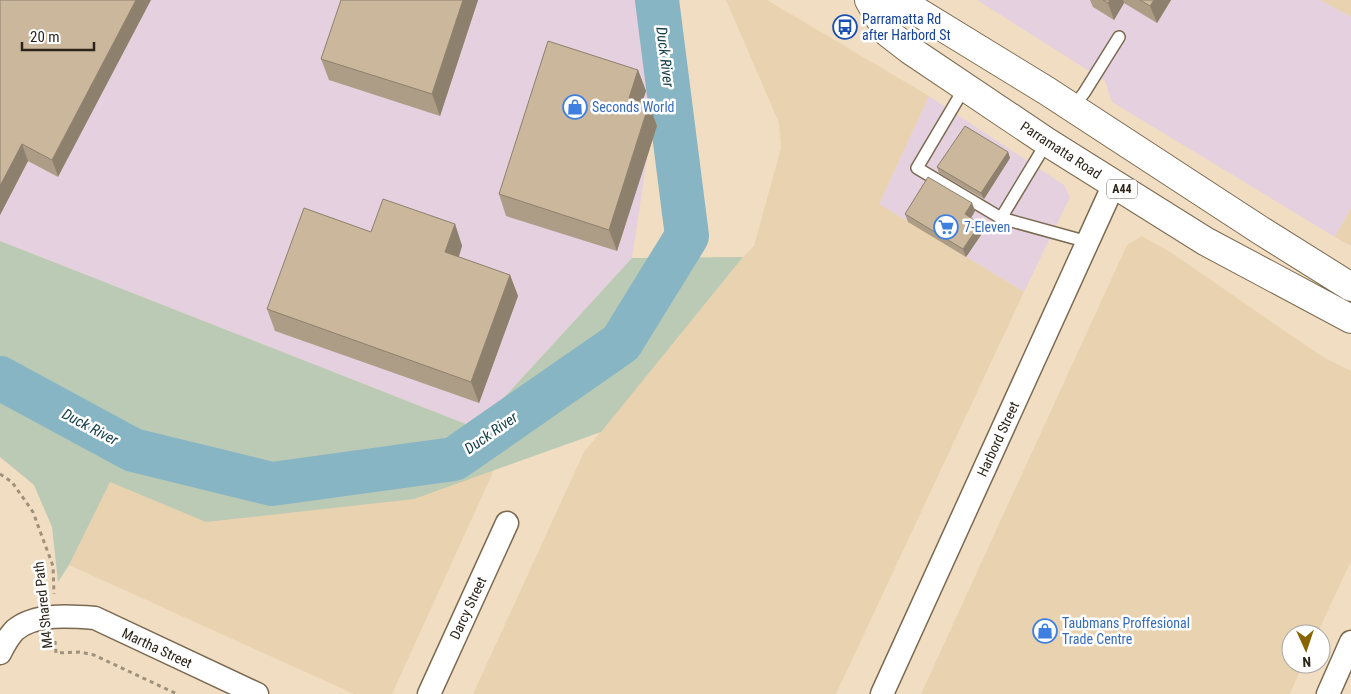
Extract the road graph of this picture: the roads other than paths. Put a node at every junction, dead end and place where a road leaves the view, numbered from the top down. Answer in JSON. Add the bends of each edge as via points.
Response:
{"nodes":[{"id":1,"x":870,"y":0,"type":"edge"},
{"id":2,"x":1119,"y":37,"type":"dead end"},
{"id":3,"x":965,"y":87,"type":"junction"},
{"id":4,"x":1072,"y":108,"type":"junction"},
{"id":5,"x":1047,"y":142,"type":"junction"},
{"id":6,"x":1114,"y":184,"type":"junction"},
{"id":7,"x":1001,"y":218,"type":"junction"},
{"id":8,"x":1088,"y":242,"type":"junction"},
{"id":9,"x":1351,"y":287,"type":"edge"},
{"id":10,"x":1351,"y":319,"type":"edge"},
{"id":11,"x":507,"y":523,"type":"dead end"},
{"id":12,"x":1351,"y":642,"type":"edge"},
{"id":13,"x":0,"y":653,"type":"edge"},
{"id":14,"x":257,"y":694,"type":"edge"},
{"id":15,"x":429,"y":694,"type":"edge"},
{"id":16,"x":882,"y":694,"type":"edge"},
{"id":17,"x":1328,"y":694,"type":"edge"}],
"edges":[{"from":1,"to":3,"type":"highway","name":"Parramatta Road","number":"A44","via":[[888,33]]},
{"from":1,"to":4,"type":"highway","name":"Parramatta Road","number":"A44","via":[[905,4]]},
{"from":2,"to":4,"type":"lane"},
{"from":3,"to":5,"type":"highway","name":"Parramatta Road","number":"A44"},
{"from":3,"to":7,"type":"lane","via":[[917,168]]},
{"from":4,"to":9,"type":"highway","name":"Parramatta Road","number":"A44"},
{"from":5,"to":6,"type":"highway","name":"Parramatta Road","number":"A44"},
{"from":5,"to":7,"type":"lane"},
{"from":6,"to":8,"type":"street","name":"Harbord Street"},
{"from":6,"to":10,"type":"highway","name":"Parramatta Road","number":"A44","via":[[1205,241]]},
{"from":7,"to":8,"type":"lane"},
{"from":8,"to":16,"type":"street","name":"Harbord Street"},
{"from":11,"to":15,"type":"street","name":"Darcy Street"},
{"from":12,"to":17,"type":"street"},
{"from":13,"to":14,"type":"street","name":"Martha Street","via":[[16,630],[35,620],[54,616],[95,618]]}]}
